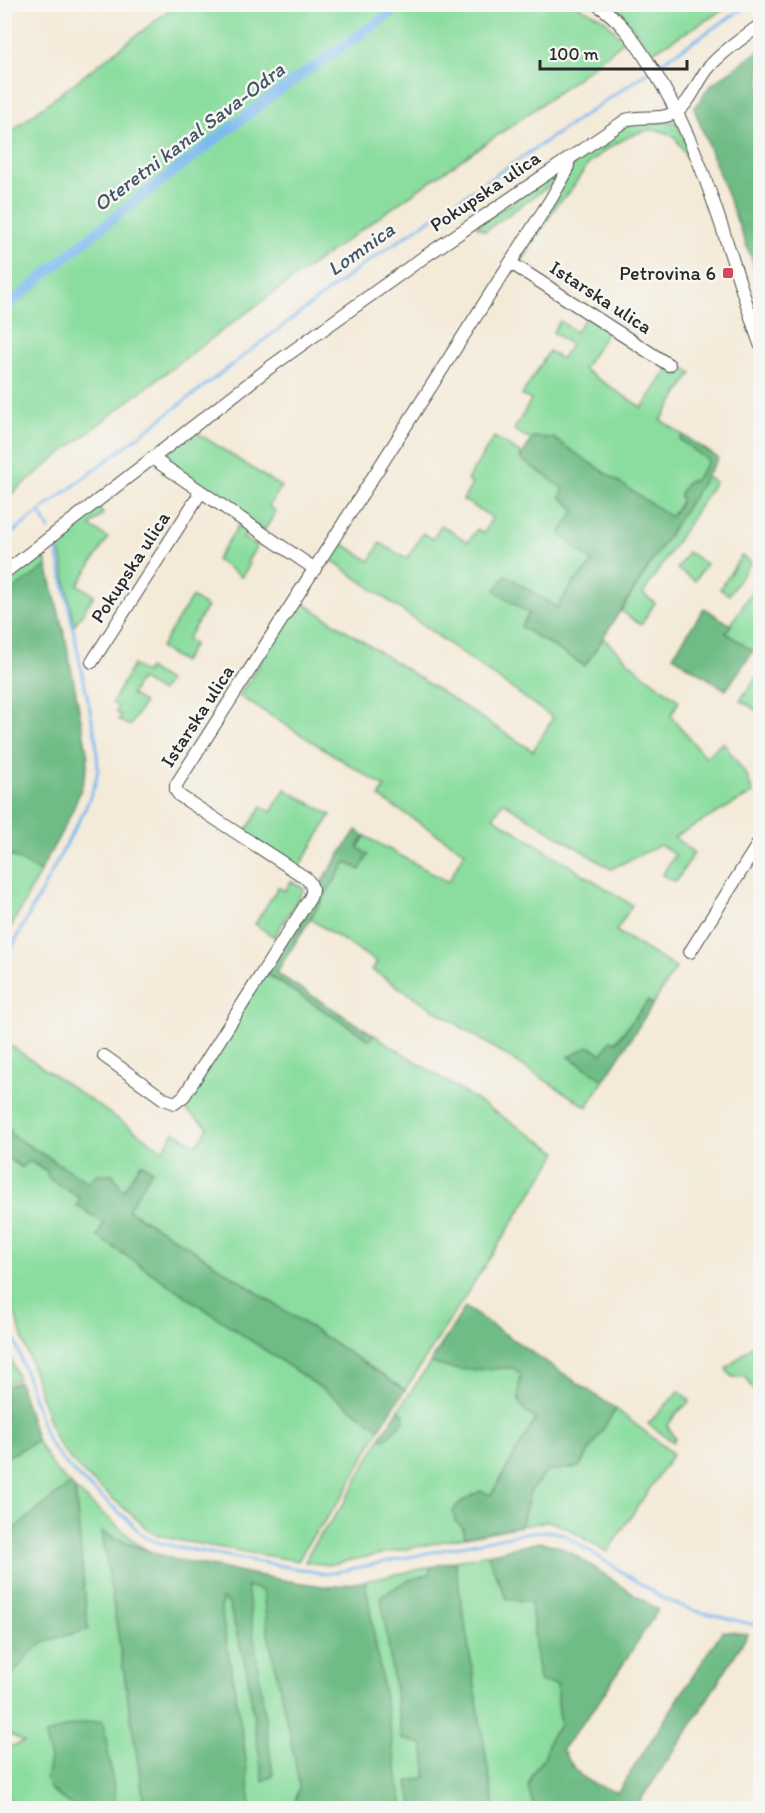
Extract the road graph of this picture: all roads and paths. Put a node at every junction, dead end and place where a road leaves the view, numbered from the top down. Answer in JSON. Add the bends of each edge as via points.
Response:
{"nodes":[{"id":1,"x":596,"y":4,"type":"edge"},
{"id":2,"x":760,"y":24,"type":"edge"},
{"id":3,"x":677,"y":112,"type":"junction"},
{"id":4,"x":569,"y":158,"type":"junction"},
{"id":5,"x":511,"y":263,"type":"junction"},
{"id":6,"x":760,"y":344,"type":"edge"},
{"id":7,"x":669,"y":365,"type":"dead end"},
{"id":8,"x":152,"y":458,"type":"junction"},
{"id":9,"x":201,"y":492,"type":"junction"},
{"id":10,"x":315,"y":569,"type":"junction"},
{"id":11,"x":4,"y":573,"type":"edge"},
{"id":12,"x":92,"y":662,"type":"dead end"},
{"id":13,"x":760,"y":841,"type":"edge"},
{"id":14,"x":690,"y":952,"type":"dead end"},
{"id":15,"x":104,"y":1056,"type":"dead end"}],
"edges":[{"from":1,"to":3,"type":"street","via":[[623,27],[661,81]]},
{"from":2,"to":3,"type":"street","via":[[722,53]]},
{"from":3,"to":4,"type":"street","name":"Pokupska ulica","via":[[626,120]]},
{"from":3,"to":6,"type":"street","via":[[707,182]]},
{"from":4,"to":5,"type":"street","name":"Istarska ulica","via":[[567,171]]},
{"from":4,"to":8,"type":"street","name":"Pokupska ulica","via":[[268,368]]},
{"from":5,"to":7,"type":"street","name":"Istarska ulica"},
{"from":5,"to":10,"type":"street","name":"Istarska ulica"},
{"from":8,"to":9,"type":"street"},
{"from":8,"to":11,"type":"street","name":"Pokupska ulica"},
{"from":9,"to":10,"type":"street"},
{"from":9,"to":12,"type":"street","name":"Pokupska ulica"},
{"from":10,"to":15,"type":"street","name":"Istarska ulica","via":[[179,780],[176,791],[239,836],[295,869],[312,885],[313,891],[180,1101],[164,1099]]},
{"from":13,"to":14,"type":"street"}]}
